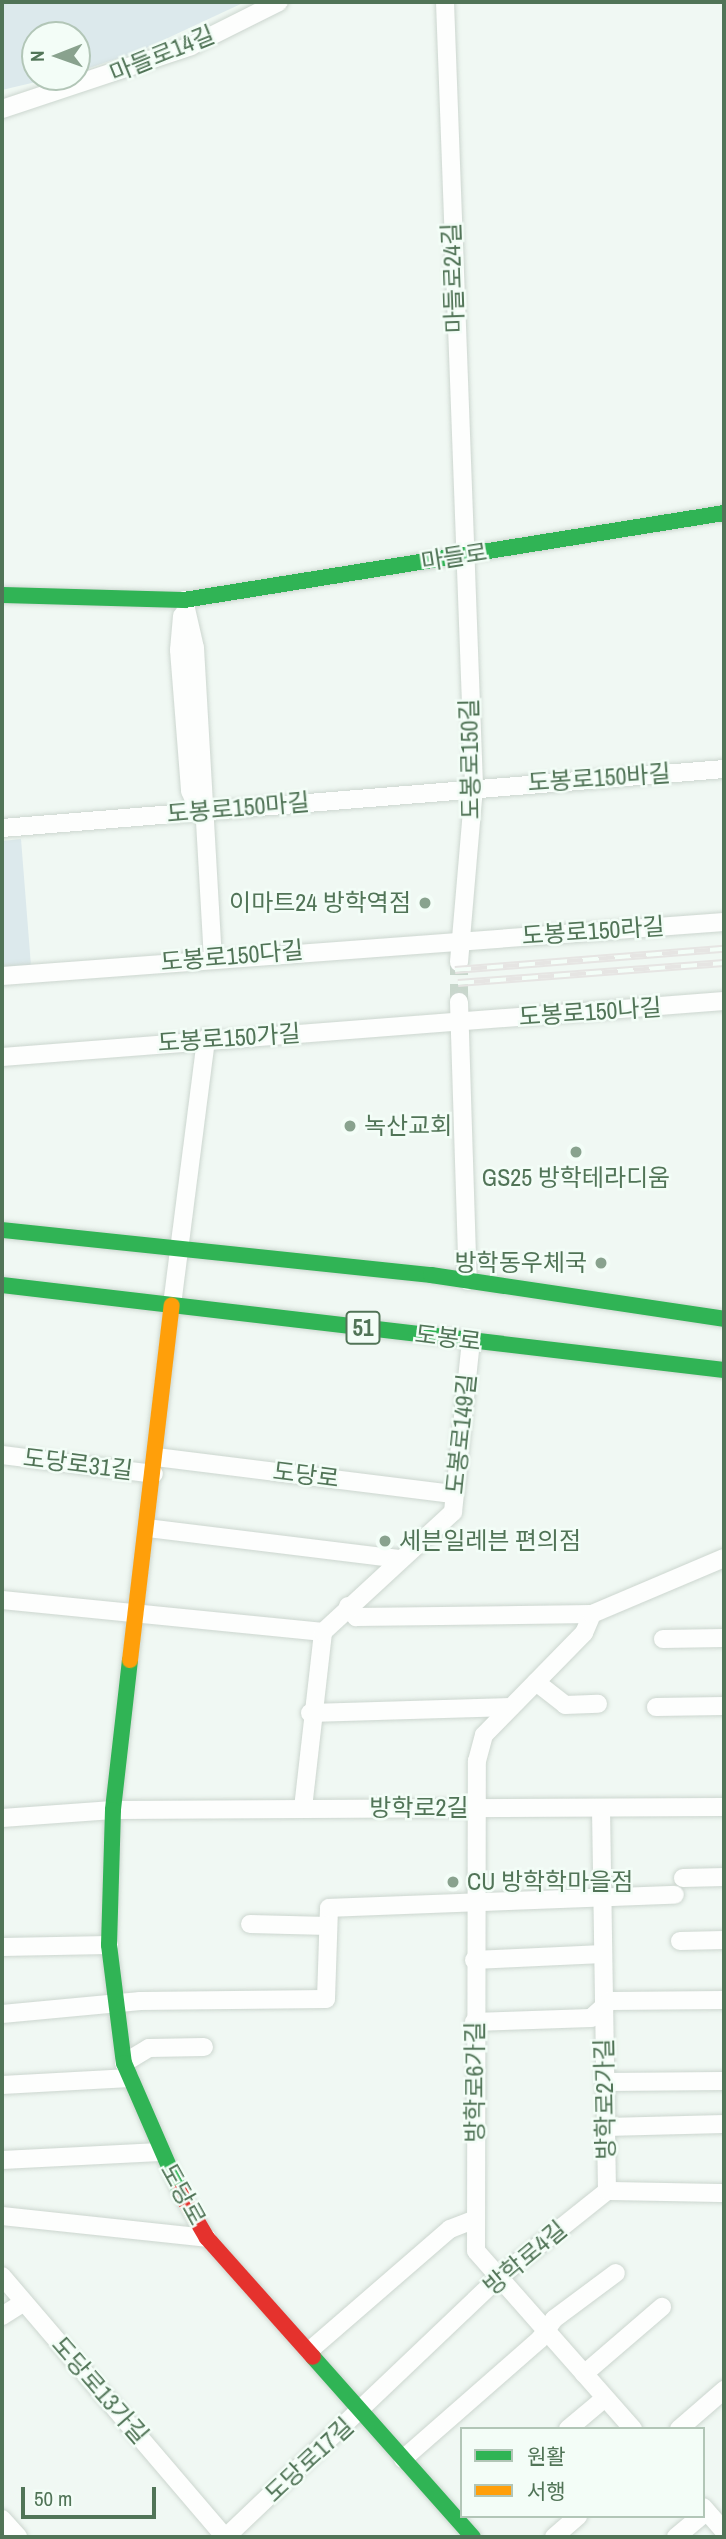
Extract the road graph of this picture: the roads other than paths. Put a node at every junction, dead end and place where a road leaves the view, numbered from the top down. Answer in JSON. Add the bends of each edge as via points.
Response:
{"nodes":[{"id":1,"x":279,"y":2,"type":"edge"},
{"id":2,"x":446,"y":2,"type":"edge"},
{"id":3,"x":2,"y":109,"type":"edge"},
{"id":4,"x":724,"y":513,"type":"edge"},
{"id":5,"x":461,"y":555,"type":"junction"},
{"id":6,"x":2,"y":595,"type":"edge"},
{"id":7,"x":184,"y":600,"type":"junction"},
{"id":8,"x":724,"y":769,"type":"edge"},
{"id":9,"x":474,"y":787,"type":"junction"},
{"id":10,"x":200,"y":812,"type":"junction"},
{"id":11,"x":2,"y":828,"type":"edge"},
{"id":12,"x":724,"y":922,"type":"edge"},
{"id":13,"x":462,"y":940,"type":"junction"},
{"id":14,"x":213,"y":957,"type":"junction"},
{"id":15,"x":459,"y":962,"type":"tunnel mouth"},
{"id":16,"x":2,"y":975,"type":"edge"},
{"id":17,"x":459,"y":1002,"type":"tunnel mouth"},
{"id":18,"x":724,"y":1002,"type":"edge"},
{"id":19,"x":456,"y":1022,"type":"junction"},
{"id":20,"x":206,"y":1038,"type":"junction"},
{"id":21,"x":2,"y":1057,"type":"edge"},
{"id":22,"x":2,"y":1230,"type":"edge"},
{"id":23,"x":180,"y":1251,"type":"junction"},
{"id":24,"x":468,"y":1281,"type":"junction"},
{"id":25,"x":2,"y":1285,"type":"edge"},
{"id":26,"x":172,"y":1305,"type":"junction"},
{"id":27,"x":724,"y":1319,"type":"edge"},
{"id":28,"x":471,"y":1341,"type":"junction"},
{"id":29,"x":724,"y":1370,"type":"edge"},
{"id":30,"x":2,"y":1455,"type":"edge"},
{"id":31,"x":155,"y":1465,"type":"junction"},
{"id":32,"x":455,"y":1494,"type":"junction"},
{"id":33,"x":147,"y":1528,"type":"junction"},
{"id":34,"x":724,"y":1558,"type":"edge"},
{"id":35,"x":400,"y":1559,"type":"junction"},
{"id":36,"x":2,"y":1600,"type":"edge"},
{"id":37,"x":348,"y":1606,"type":"junction"},
{"id":38,"x":136,"y":1611,"type":"junction"},
{"id":39,"x":592,"y":1615,"type":"junction"},
{"id":40,"x":323,"y":1632,"type":"junction"},
{"id":41,"x":724,"y":1638,"type":"edge"},
{"id":42,"x":663,"y":1639,"type":"dead end"},
{"id":43,"x":536,"y":1682,"type":"junction"},
{"id":44,"x":598,"y":1704,"type":"dead end"},
{"id":45,"x":724,"y":1706,"type":"edge"},
{"id":46,"x":511,"y":1707,"type":"junction"},
{"id":47,"x":656,"y":1707,"type":"dead end"},
{"id":48,"x":310,"y":1713,"type":"junction"},
{"id":49,"x":724,"y":1807,"type":"edge"},
{"id":50,"x":303,"y":1808,"type":"junction"},
{"id":51,"x":476,"y":1808,"type":"junction"},
{"id":52,"x":601,"y":1809,"type":"junction"},
{"id":53,"x":113,"y":1810,"type":"junction"},
{"id":54,"x":2,"y":1818,"type":"edge"},
{"id":55,"x":724,"y":1877,"type":"edge"},
{"id":56,"x":683,"y":1878,"type":"dead end"},
{"id":57,"x":675,"y":1895,"type":"dead end"},
{"id":58,"x":602,"y":1897,"type":"junction"},
{"id":59,"x":474,"y":1902,"type":"junction"},
{"id":60,"x":250,"y":1924,"type":"dead end"},
{"id":61,"x":328,"y":1926,"type":"junction"},
{"id":62,"x":680,"y":1941,"type":"dead end"},
{"id":63,"x":724,"y":1941,"type":"edge"},
{"id":64,"x":109,"y":1945,"type":"junction"},
{"id":65,"x":2,"y":1947,"type":"edge"},
{"id":66,"x":603,"y":1954,"type":"junction"},
{"id":67,"x":474,"y":1960,"type":"junction"},
{"id":68,"x":724,"y":2000,"type":"edge"},
{"id":69,"x":113,"y":2006,"type":"junction"},
{"id":70,"x":604,"y":2007,"type":"junction"},
{"id":71,"x":2,"y":2014,"type":"edge"},
{"id":72,"x":474,"y":2022,"type":"junction"},
{"id":73,"x":204,"y":2048,"type":"dead end"},
{"id":74,"x":127,"y":2070,"type":"junction"},
{"id":75,"x":724,"y":2081,"type":"edge"},
{"id":76,"x":605,"y":2082,"type":"junction"},
{"id":77,"x":2,"y":2085,"type":"edge"},
{"id":78,"x":724,"y":2124,"type":"edge"},
{"id":79,"x":606,"y":2127,"type":"junction"},
{"id":80,"x":160,"y":2152,"type":"junction"},
{"id":81,"x":2,"y":2160,"type":"edge"},
{"id":82,"x":607,"y":2192,"type":"junction"},
{"id":83,"x":724,"y":2193,"type":"edge"},
{"id":84,"x":2,"y":2216,"type":"edge"},
{"id":85,"x":476,"y":2220,"type":"junction"},
{"id":86,"x":207,"y":2238,"type":"junction"},
{"id":87,"x":616,"y":2273,"type":"dead end"},
{"id":88,"x":2,"y":2276,"type":"edge"},
{"id":89,"x":498,"y":2278,"type":"junction"},
{"id":90,"x":24,"y":2302,"type":"junction"},
{"id":91,"x":662,"y":2306,"type":"dead end"},
{"id":92,"x":2,"y":2316,"type":"edge"},
{"id":93,"x":545,"y":2331,"type":"junction"},
{"id":94,"x":309,"y":2351,"type":"junction"},
{"id":95,"x":584,"y":2374,"type":"junction"},
{"id":96,"x":724,"y":2390,"type":"edge"},
{"id":97,"x":605,"y":2398,"type":"junction"},
{"id":98,"x":362,"y":2412,"type":"junction"},
{"id":99,"x":570,"y":2427,"type":"edge"},
{"id":100,"x":631,"y":2427,"type":"edge"},
{"id":101,"x":681,"y":2427,"type":"edge"},
{"id":102,"x":403,"y":2459,"type":"junction"},
{"id":103,"x":705,"y":2514,"type":"edge"},
{"id":104,"x":576,"y":2518,"type":"edge"},
{"id":105,"x":697,"y":2518,"type":"edge"},
{"id":106,"x":2,"y":2519,"type":"edge"},
{"id":107,"x":724,"y":2530,"type":"edge"},
{"id":108,"x":18,"y":2537,"type":"edge"},
{"id":109,"x":225,"y":2537,"type":"edge"},
{"id":110,"x":473,"y":2537,"type":"edge"},
{"id":111,"x":554,"y":2537,"type":"edge"},
{"id":112,"x":676,"y":2537,"type":"edge"}],
"edges":[{"from":1,"to":3,"type":"street","name":"마들로14길","via":[[191,46]]},
{"from":2,"to":5,"type":"street","name":"마들로24길"},
{"from":4,"to":5,"type":"main road","name":"마들로"},
{"from":5,"to":7,"type":"main road","name":"마들로"},
{"from":5,"to":9,"type":"street","name":"도봉로150길"},
{"from":6,"to":7,"type":"main road","name":"마들로"},
{"from":7,"to":10,"type":"street","via":[[195,648],[204,789]]},
{"from":8,"to":9,"type":"street","name":"도봉로150바길"},
{"from":9,"to":10,"type":"street","name":"도봉로150마길"},
{"from":9,"to":13,"type":"street","name":"도봉로150길"},
{"from":10,"to":11,"type":"street","name":"도봉로150마길"},
{"from":10,"to":14,"type":"street"},
{"from":12,"to":13,"type":"street","name":"도봉로150라길"},
{"from":13,"to":14,"type":"street","name":"도봉로150다길"},
{"from":13,"to":15,"type":"street","name":"도봉로150길"},
{"from":14,"to":16,"type":"street","name":"도봉로150다길"},
{"from":17,"to":19,"type":"street"},
{"from":18,"to":19,"type":"street","name":"도봉로150나길"},
{"from":19,"to":20,"type":"street","name":"도봉로150가길"},
{"from":19,"to":24,"type":"street"},
{"from":20,"to":21,"type":"street","name":"도봉로150가길"},
{"from":20,"to":23,"type":"street"},
{"from":22,"to":23,"type":"main road"},
{"from":23,"to":24,"type":"main road"},
{"from":23,"to":26,"type":"street"},
{"from":24,"to":27,"type":"main road"},
{"from":25,"to":26,"type":"main road","name":"도봉로","number":"51"},
{"from":26,"to":28,"type":"main road","name":"도봉로","number":"51"},
{"from":26,"to":31,"type":"main road","name":"도당로"},
{"from":28,"to":29,"type":"main road","name":"도봉로","number":"51"},
{"from":28,"to":32,"type":"street","name":"도봉로149길"},
{"from":30,"to":31,"type":"street","name":"도당로31길"},
{"from":31,"to":32,"type":"street","name":"도당로"},
{"from":31,"to":33,"type":"main road","name":"도당로"},
{"from":32,"to":35,"type":"street","name":"도봉로149길","via":[[453,1512]]},
{"from":33,"to":35,"type":"street"},
{"from":33,"to":38,"type":"main road","name":"도당로"},
{"from":34,"to":39,"type":"street"},
{"from":35,"to":37,"type":"street","name":"도봉로149길"},
{"from":36,"to":38,"type":"street"},
{"from":37,"to":39,"type":"street","via":[[356,1617]]},
{"from":37,"to":40,"type":"street","name":"도봉로149길"},
{"from":38,"to":40,"type":"street"},
{"from":38,"to":53,"type":"main road","name":"도당로"},
{"from":39,"to":43,"type":"street","name":"방학로6가길","via":[[584,1633]]},
{"from":40,"to":48,"type":"street"},
{"from":41,"to":42,"type":"street"},
{"from":43,"to":44,"type":"street","via":[[565,1704]]},
{"from":43,"to":46,"type":"street","name":"방학로6가길"},
{"from":45,"to":47,"type":"street"},
{"from":46,"to":48,"type":"street"},
{"from":46,"to":51,"type":"street","name":"방학로6가길","via":[[484,1735]]},
{"from":48,"to":50,"type":"street"},
{"from":49,"to":52,"type":"street","name":"방학로2길"},
{"from":50,"to":51,"type":"street","name":"방학로2길"},
{"from":50,"to":53,"type":"street","name":"방학로2길"},
{"from":51,"to":52,"type":"street","name":"방학로2길"},
{"from":51,"to":59,"type":"street","name":"방학로6가길"},
{"from":52,"to":58,"type":"street","name":"방학로2가길"},
{"from":53,"to":54,"type":"street","name":"방학로2길"},
{"from":53,"to":64,"type":"main road","name":"도당로"},
{"from":55,"to":56,"type":"street"},
{"from":57,"to":58,"type":"street"},
{"from":58,"to":59,"type":"street"},
{"from":58,"to":66,"type":"street","name":"방학로2가길"},
{"from":59,"to":61,"type":"street","via":[[329,1908]]},
{"from":59,"to":67,"type":"street","name":"방학로6가길"},
{"from":60,"to":61,"type":"street"},
{"from":61,"to":69,"type":"street","via":[[326,1999]]},
{"from":62,"to":63,"type":"street"},
{"from":64,"to":65,"type":"street"},
{"from":64,"to":69,"type":"main road","name":"도당로"},
{"from":66,"to":67,"type":"street"},
{"from":66,"to":70,"type":"street","name":"방학로2가길"},
{"from":67,"to":72,"type":"street","name":"방학로6가길"},
{"from":68,"to":70,"type":"street","via":[[610,2001]]},
{"from":69,"to":71,"type":"street"},
{"from":69,"to":74,"type":"main road","name":"도당로"},
{"from":70,"to":72,"type":"street","name":"방학로2가길","via":[[592,2018]]},
{"from":70,"to":76,"type":"street","name":"방학로2가길"},
{"from":72,"to":85,"type":"street","name":"방학로6가길"},
{"from":73,"to":74,"type":"street","via":[[149,2048]]},
{"from":74,"to":77,"type":"street"},
{"from":74,"to":80,"type":"main road","name":"도당로"},
{"from":75,"to":76,"type":"street"},
{"from":76,"to":79,"type":"street","name":"방학로2가길"},
{"from":78,"to":79,"type":"street"},
{"from":79,"to":82,"type":"street","name":"방학로2가길"},
{"from":80,"to":81,"type":"street"},
{"from":80,"to":86,"type":"main road","name":"도당로"},
{"from":82,"to":83,"type":"street"},
{"from":82,"to":89,"type":"street","name":"방학로4길"},
{"from":84,"to":86,"type":"street"},
{"from":85,"to":89,"type":"street","name":"방학로6가길","via":[[476,2251]]},
{"from":85,"to":94,"type":"street","via":[[450,2229]]},
{"from":86,"to":94,"type":"main road","name":"도당로"},
{"from":87,"to":93,"type":"street"},
{"from":88,"to":90,"type":"street","name":"도당로13가길"},
{"from":89,"to":93,"type":"street","name":"방학로6가길"},
{"from":89,"to":98,"type":"street","name":"방학로4길"},
{"from":90,"to":92,"type":"street"},
{"from":90,"to":109,"type":"street","name":"도당로13가길"},
{"from":91,"to":95,"type":"street"},
{"from":93,"to":95,"type":"street","name":"방학로6가길"},
{"from":93,"to":102,"type":"street"},
{"from":94,"to":98,"type":"main road","name":"도당로"},
{"from":95,"to":97,"type":"street","name":"방학로6가길"},
{"from":96,"to":101,"type":"street"},
{"from":97,"to":99,"type":"street"},
{"from":97,"to":100,"type":"street","name":"방학로6가길"},
{"from":98,"to":102,"type":"main road","name":"도당로"},
{"from":98,"to":109,"type":"street","name":"도당로17길"},
{"from":102,"to":110,"type":"main road","name":"도당로"},
{"from":103,"to":107,"type":"street"},
{"from":104,"to":111,"type":"street"},
{"from":105,"to":112,"type":"street"},
{"from":106,"to":108,"type":"street"}]}
